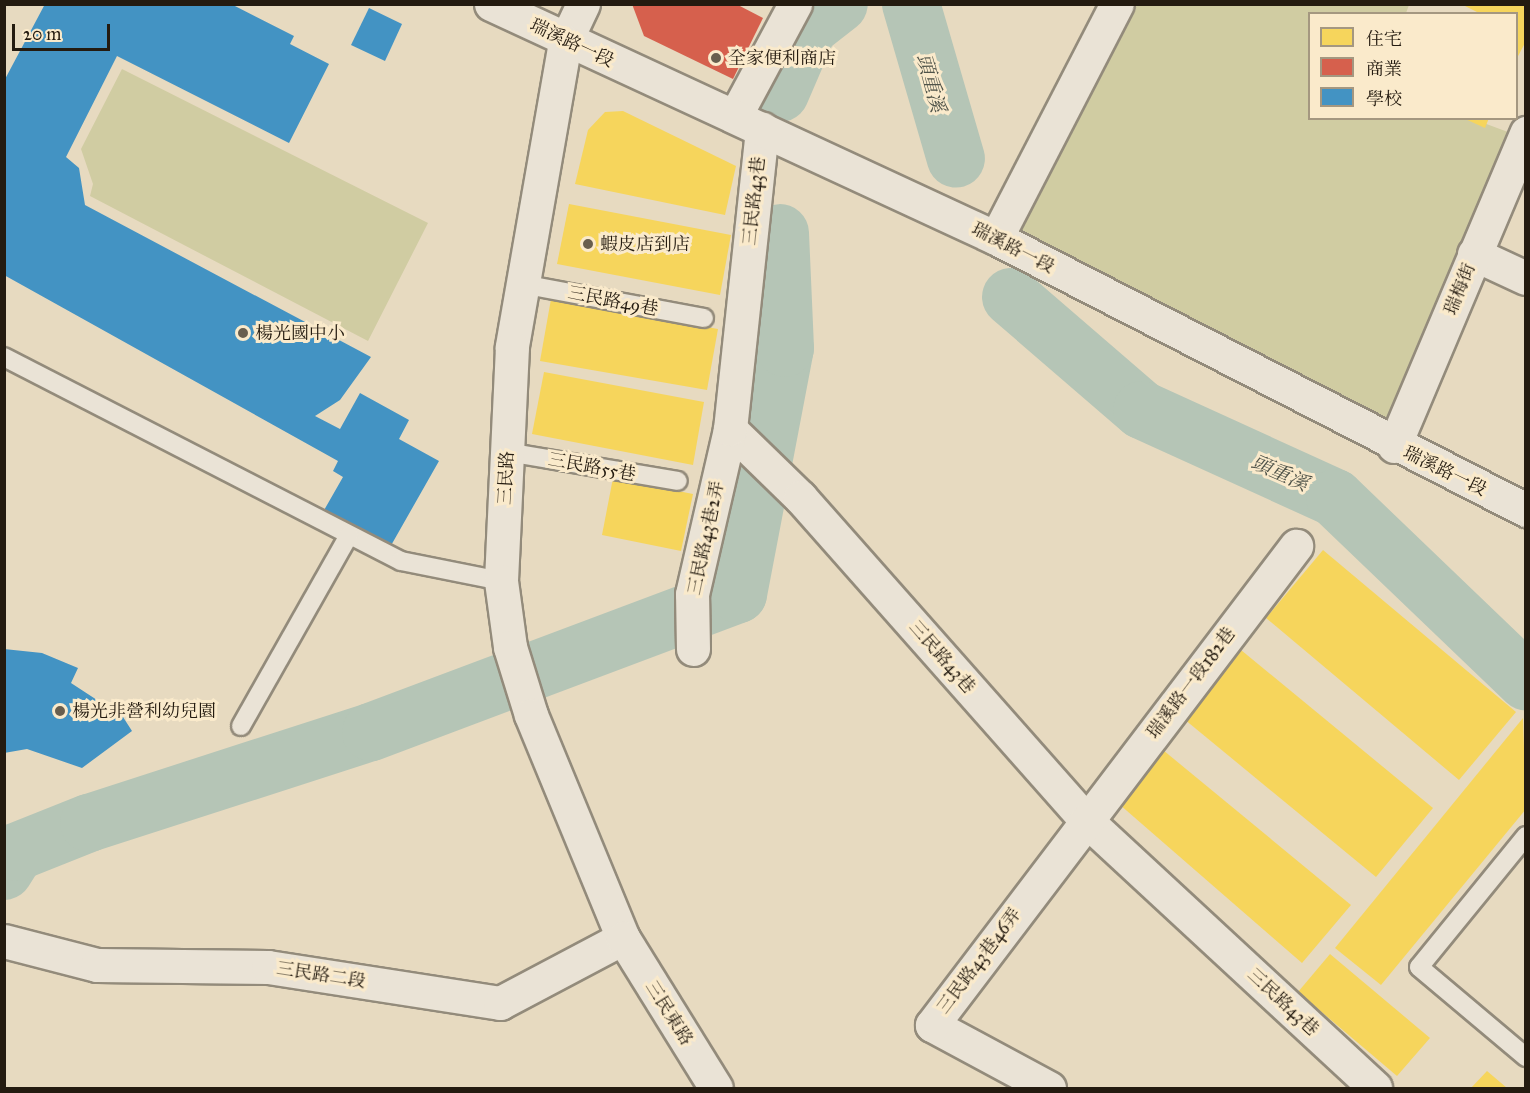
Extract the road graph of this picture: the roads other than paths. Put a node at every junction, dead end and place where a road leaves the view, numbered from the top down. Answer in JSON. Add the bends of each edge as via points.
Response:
{"nodes":[{"id":1,"x":491,"y":4,"type":"edge"},
{"id":2,"x":583,"y":4,"type":"edge"},
{"id":3,"x":795,"y":4,"type":"edge"},
{"id":4,"x":1117,"y":4,"type":"edge"},
{"id":5,"x":565,"y":42,"type":"junction"},
{"id":6,"x":748,"y":123,"type":"junction"},
{"id":7,"x":1526,"y":133,"type":"edge"},
{"id":8,"x":996,"y":238,"type":"junction"},
{"id":9,"x":1474,"y":254,"type":"junction"},
{"id":10,"x":1526,"y":278,"type":"edge"},
{"id":11,"x":522,"y":284,"type":"junction"},
{"id":12,"x":704,"y":318,"type":"dead end"},
{"id":13,"x":4,"y":357,"type":"edge"},
{"id":14,"x":730,"y":429,"type":"junction"},
{"id":15,"x":1394,"y":446,"type":"junction"},
{"id":16,"x":507,"y":452,"type":"junction"},
{"id":17,"x":678,"y":481,"type":"dead end"},
{"id":18,"x":1526,"y":510,"type":"edge"},
{"id":19,"x":349,"y":535,"type":"junction"},
{"id":20,"x":1296,"y":546,"type":"dead end"},
{"id":21,"x":501,"y":581,"type":"junction"},
{"id":22,"x":693,"y":649,"type":"dead end"},
{"id":23,"x":242,"y":726,"type":"dead end"},
{"id":24,"x":1086,"y":820,"type":"junction"},
{"id":25,"x":1526,"y":836,"type":"edge"},
{"id":26,"x":622,"y":938,"type":"junction"},
{"id":27,"x":4,"y":941,"type":"edge"},
{"id":28,"x":1526,"y":1057,"type":"edge"},
{"id":29,"x":716,"y":1089,"type":"edge"},
{"id":30,"x":1049,"y":1089,"type":"edge"},
{"id":31,"x":1375,"y":1089,"type":"edge"}],
"edges":[{"from":1,"to":5,"type":"street","name":"瑞溪路一段"},
{"from":2,"to":5,"type":"street","name":"三民路"},
{"from":3,"to":6,"type":"street"},
{"from":4,"to":8,"type":"street"},
{"from":5,"to":6,"type":"street","name":"瑞溪路一段"},
{"from":5,"to":11,"type":"street","name":"三民路"},
{"from":6,"to":8,"type":"street","name":"瑞溪路一段"},
{"from":6,"to":14,"type":"street","name":"三民路43巷"},
{"from":7,"to":9,"type":"street","name":"瑞梅街"},
{"from":8,"to":15,"type":"street","name":"瑞溪路一段"},
{"from":9,"to":10,"type":"street"},
{"from":9,"to":15,"type":"street","name":"瑞梅街"},
{"from":11,"to":12,"type":"lane","name":"三民路49巷"},
{"from":11,"to":16,"type":"street","name":"三民路"},
{"from":13,"to":19,"type":"lane"},
{"from":14,"to":22,"type":"street","name":"三民路43巷2弄","via":[[692,594]]},
{"from":14,"to":24,"type":"street","name":"三民路43巷","via":[[800,497]]},
{"from":15,"to":18,"type":"street","name":"瑞溪路一段"},
{"from":16,"to":17,"type":"lane","name":"三民路55巷"},
{"from":16,"to":21,"type":"street","name":"三民路"},
{"from":19,"to":21,"type":"lane","via":[[401,561]]},
{"from":19,"to":23,"type":"lane"},
{"from":20,"to":24,"type":"street","name":"瑞溪路一段182巷"},
{"from":21,"to":26,"type":"street","name":"三民路","via":[[510,647],[531,716]]},
{"from":24,"to":30,"type":"street","name":"三民路43巷46弄","via":[[932,1025]]},
{"from":24,"to":31,"type":"street","name":"三民路43巷"},
{"from":25,"to":28,"type":"lane","via":[[1419,967]]},
{"from":26,"to":27,"type":"street","name":"三民路二段","via":[[500,1003],[268,967],[96,965]]},
{"from":26,"to":29,"type":"street","name":"三民東路"}]}
